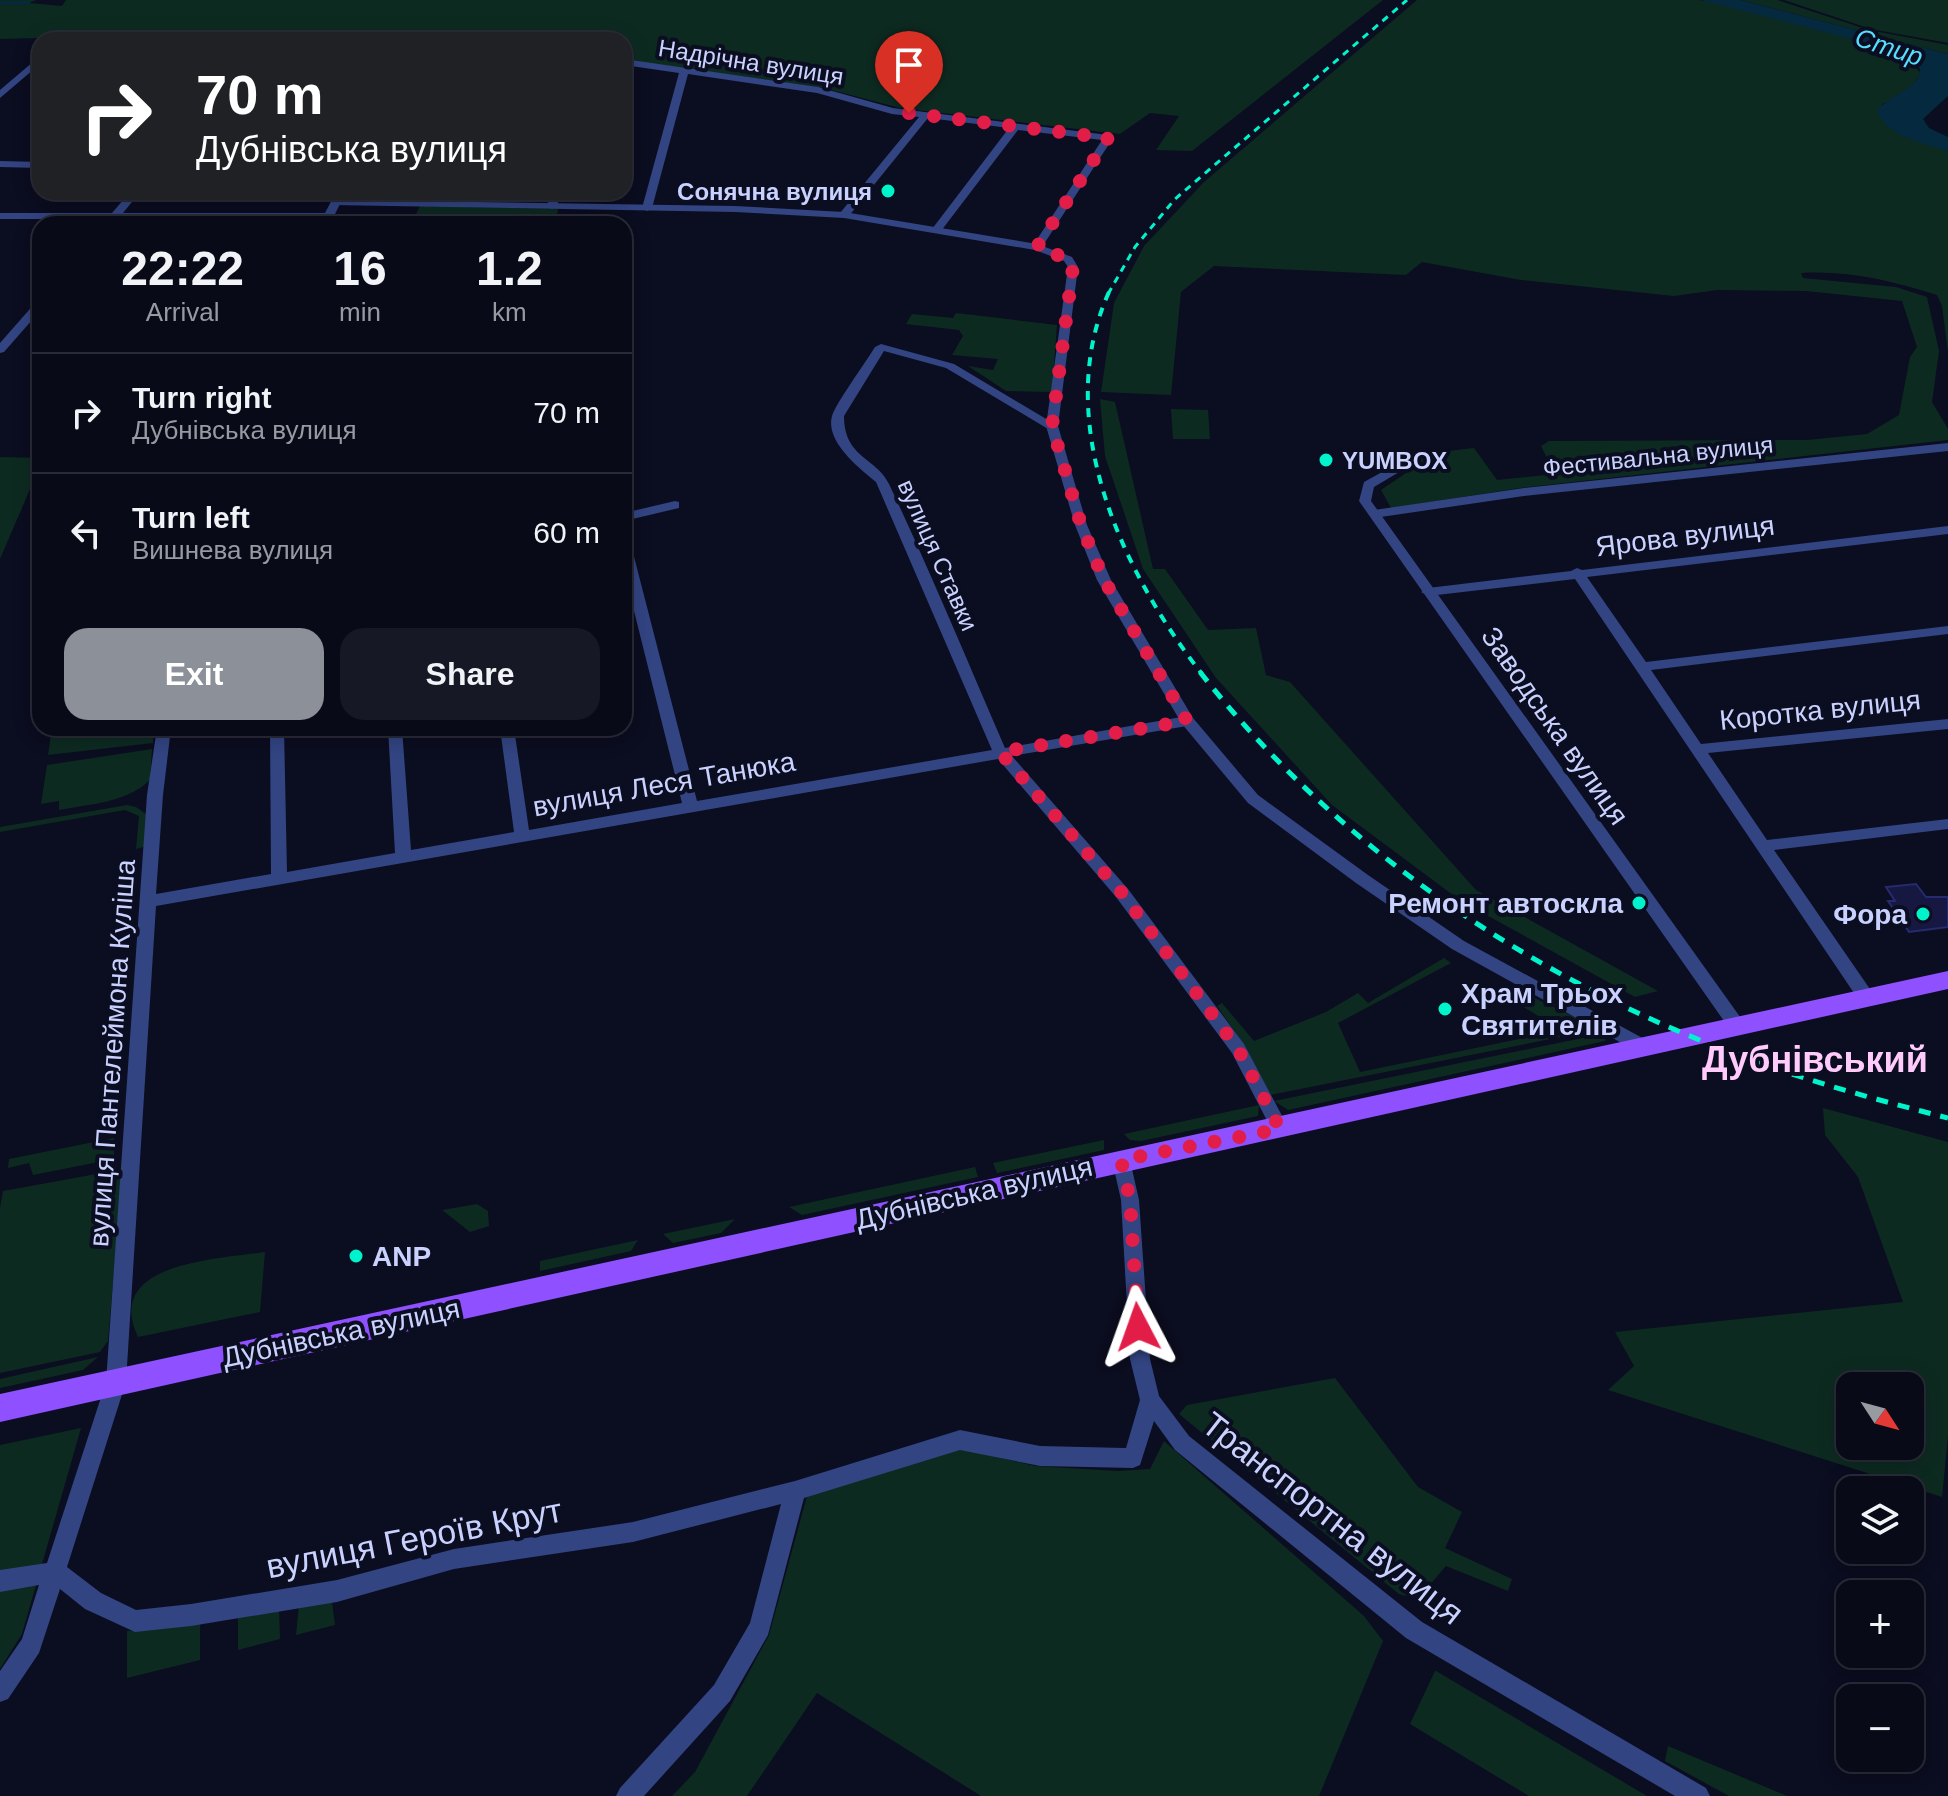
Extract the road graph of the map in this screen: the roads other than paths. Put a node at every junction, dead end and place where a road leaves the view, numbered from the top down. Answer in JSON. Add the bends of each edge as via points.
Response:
{"nodes":[{"id":1,"x":632,"y":63,"type":"edge"},
{"id":2,"x":32,"y":66,"type":"edge"},
{"id":3,"x":685,"y":69,"type":"junction"},
{"id":4,"x":0,"y":95,"type":"edge"},
{"id":5,"x":926,"y":115,"type":"junction"},
{"id":6,"x":1014,"y":128,"type":"junction"},
{"id":7,"x":0,"y":164,"type":"edge"},
{"id":8,"x":32,"y":165,"type":"edge"},
{"id":9,"x":128,"y":200,"type":"edge"},
{"id":10,"x":382,"y":200,"type":"edge"},
{"id":11,"x":443,"y":200,"type":"edge"},
{"id":12,"x":554,"y":200,"type":"edge"},
{"id":13,"x":441,"y":204,"type":"junction"},
{"id":14,"x":552,"y":206,"type":"junction"},
{"id":15,"x":647,"y":208,"type":"junction"},
{"id":16,"x":844,"y":215,"type":"junction"},
{"id":17,"x":0,"y":216,"type":"edge"},
{"id":18,"x":115,"y":216,"type":"edge"},
{"id":19,"x":32,"y":217,"type":"edge"},
{"id":20,"x":937,"y":229,"type":"junction"},
{"id":21,"x":1037,"y":247,"type":"junction"},
{"id":22,"x":32,"y":313,"type":"edge"},
{"id":23,"x":0,"y":350,"type":"edge"},
{"id":24,"x":1052,"y":426,"type":"junction"},
{"id":25,"x":1948,"y":447,"type":"edge"},
{"id":26,"x":1402,"y":465,"type":"dead end"},
{"id":27,"x":675,"y":505,"type":"dead end"},
{"id":28,"x":1374,"y":514,"type":"junction"},
{"id":29,"x":632,"y":515,"type":"edge"},
{"id":30,"x":1948,"y":530,"type":"edge"},
{"id":31,"x":1577,"y":572,"type":"junction"},
{"id":32,"x":632,"y":576,"type":"edge"},
{"id":33,"x":1428,"y":592,"type":"junction"},
{"id":34,"x":1948,"y":630,"type":"edge"},
{"id":35,"x":1643,"y":667,"type":"junction"},
{"id":36,"x":1187,"y":721,"type":"junction"},
{"id":37,"x":1948,"y":724,"type":"edge"},
{"id":38,"x":163,"y":736,"type":"edge"},
{"id":39,"x":277,"y":736,"type":"edge"},
{"id":40,"x":396,"y":736,"type":"edge"},
{"id":41,"x":508,"y":736,"type":"edge"},
{"id":42,"x":1698,"y":749,"type":"junction"},
{"id":43,"x":1000,"y":752,"type":"junction"},
{"id":44,"x":691,"y":807,"type":"junction"},
{"id":45,"x":1948,"y":824,"type":"edge"},
{"id":46,"x":522,"y":835,"type":"junction"},
{"id":47,"x":1764,"y":846,"type":"junction"},
{"id":48,"x":403,"y":855,"type":"junction"},
{"id":49,"x":279,"y":877,"type":"junction"},
{"id":50,"x":150,"y":901,"type":"junction"},
{"id":51,"x":1948,"y":980,"type":"edge"},
{"id":52,"x":1866,"y":997,"type":"junction"},
{"id":53,"x":1737,"y":1026,"type":"junction"},
{"id":54,"x":1642,"y":1046,"type":"junction"},
{"id":55,"x":1280,"y":1129,"type":"junction"},
{"id":56,"x":1121,"y":1160,"type":"junction"},
{"id":57,"x":116,"y":1382,"type":"junction"},
{"id":58,"x":1150,"y":1400,"type":"junction"},
{"id":59,"x":0,"y":1408,"type":"edge"},
{"id":60,"x":795,"y":1491,"type":"junction"},
{"id":61,"x":56,"y":1572,"type":"junction"},
{"id":62,"x":0,"y":1581,"type":"edge"},
{"id":63,"x":0,"y":1691,"type":"edge"},
{"id":64,"x":628,"y":1796,"type":"edge"},
{"id":65,"x":1698,"y":1796,"type":"edge"}],
"edges":[{"from":1,"to":3,"type":"street","name":"Надрічна вулиця"},
{"from":2,"to":4,"type":"street"},
{"from":3,"to":5,"type":"street","name":"Надрічна вулиця","via":[[818,90]]},
{"from":3,"to":15,"type":"street"},
{"from":5,"to":6,"type":"street","name":"Надрічна вулиця"},
{"from":5,"to":16,"type":"street"},
{"from":6,"to":20,"type":"street"},
{"from":6,"to":21,"type":"street","name":"Надрічна вулиця","via":[[1108,138]]},
{"from":7,"to":8,"type":"street"},
{"from":9,"to":18,"type":"street"},
{"from":10,"to":13,"type":"street"},
{"from":11,"to":13,"type":"street"},
{"from":12,"to":14,"type":"street"},
{"from":13,"to":14,"type":"street"},
{"from":14,"to":15,"type":"street"},
{"from":15,"to":16,"type":"street"},
{"from":16,"to":20,"type":"street"},
{"from":17,"to":19,"type":"street"},
{"from":20,"to":21,"type":"street"},
{"from":21,"to":24,"type":"street","via":[[1068,259],[1073,267]]},
{"from":22,"to":23,"type":"street"},
{"from":24,"to":36,"type":"street","via":[[1081,525],[1104,580]]},
{"from":24,"to":43,"type":"street","name":"вулиця Ставки","via":[[950,366],[881,347],[838,416],[837,425],[854,458],[881,480]]},
{"from":25,"to":28,"type":"street","name":"Фестивальна вулиця","via":[[1524,492]]},
{"from":26,"to":28,"type":"street","via":[[1368,485],[1365,501]]},
{"from":27,"to":29,"type":"street"},
{"from":28,"to":33,"type":"street","name":"Заводська вулиця"},
{"from":30,"to":31,"type":"street","name":"Ярова вулиця"},
{"from":31,"to":33,"type":"street","name":"Ярова вулиця"},
{"from":31,"to":35,"type":"street"},
{"from":32,"to":44,"type":"street"},
{"from":33,"to":53,"type":"street","name":"Заводська вулиця"},
{"from":34,"to":35,"type":"street"},
{"from":35,"to":42,"type":"street"},
{"from":36,"to":43,"type":"street","name":"вулиця Леся Танюка"},
{"from":36,"to":54,"type":"street","via":[[1253,799],[1362,879],[1458,945]]},
{"from":37,"to":42,"type":"street","name":"Коротка вулиця"},
{"from":38,"to":50,"type":"street","name":"вулиця Пантелеймона Куліша"},
{"from":39,"to":49,"type":"street"},
{"from":40,"to":48,"type":"street"},
{"from":41,"to":46,"type":"street"},
{"from":42,"to":47,"type":"street"},
{"from":43,"to":44,"type":"street","name":"вулиця Леся Танюка"},
{"from":43,"to":55,"type":"street","via":[[1122,893],[1238,1049]]},
{"from":44,"to":46,"type":"street","name":"вулиця Леся Танюка"},
{"from":45,"to":47,"type":"street"},
{"from":46,"to":48,"type":"street","name":"вулиця Леся Танюка"},
{"from":47,"to":52,"type":"street"},
{"from":48,"to":49,"type":"street","name":"вулиця Леся Танюка"},
{"from":49,"to":50,"type":"street","name":"вулиця Леся Танюка"},
{"from":50,"to":57,"type":"street","name":"вулиця Пантелеймона Куліша"},
{"from":51,"to":52,"type":"main road","name":"Дубнівська вулиця"},
{"from":52,"to":53,"type":"main road","name":"Дубнівська вулиця"},
{"from":53,"to":54,"type":"main road","name":"Дубнівська вулиця"},
{"from":54,"to":55,"type":"main road","name":"Дубнівська вулиця"},
{"from":55,"to":56,"type":"main road","name":"Дубнівська вулиця"},
{"from":56,"to":57,"type":"main road","name":"Дубнівська вулиця"},
{"from":56,"to":58,"type":"street","name":"Транспортна вулиця","via":[[1130,1200],[1140,1359]]},
{"from":57,"to":59,"type":"main road","name":"Дубнівська вулиця"},
{"from":57,"to":61,"type":"street"},
{"from":58,"to":60,"type":"street","name":"вулиця Героїв Крут","via":[[1133,1458],[1040,1456],[960,1440]]},
{"from":58,"to":65,"type":"street","name":"Транспортна вулиця","via":[[1182,1443],[1414,1630]]},
{"from":60,"to":61,"type":"street","name":"вулиця Героїв Крут","via":[[633,1532],[454,1559],[337,1591],[191,1615],[135,1621],[93,1601]]},
{"from":60,"to":64,"type":"street","via":[[760,1627],[722,1693]]},
{"from":61,"to":62,"type":"street"},
{"from":61,"to":63,"type":"street","via":[[31,1645]]}]}
